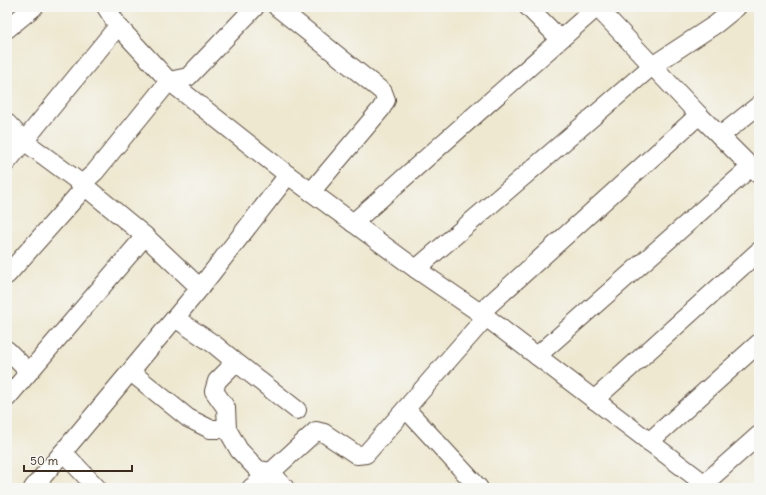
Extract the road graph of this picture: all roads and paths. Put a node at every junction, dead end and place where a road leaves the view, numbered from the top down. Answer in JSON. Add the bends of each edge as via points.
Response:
{"nodes":[{"id":1,"x":34,"y":7,"type":"edge"},
{"id":2,"x":106,"y":7,"type":"edge"},
{"id":3,"x":255,"y":7,"type":"edge"},
{"id":4,"x":277,"y":7,"type":"edge"},
{"id":5,"x":528,"y":7,"type":"edge"},
{"id":6,"x":597,"y":7,"type":"edge"},
{"id":7,"x":737,"y":7,"type":"edge"},
{"id":8,"x":118,"y":26,"type":"junction"},
{"id":9,"x":7,"y":29,"type":"edge"},
{"id":10,"x":560,"y":39,"type":"junction"},
{"id":11,"x":652,"y":66,"type":"junction"},
{"id":12,"x":169,"y":81,"type":"junction"},
{"id":13,"x":759,"y":105,"type":"edge"},
{"id":14,"x":700,"y":115,"type":"junction"},
{"id":15,"x":7,"y":123,"type":"edge"},
{"id":16,"x":720,"y":136,"type":"junction"},
{"id":17,"x":24,"y":141,"type":"junction"},
{"id":18,"x":7,"y":162,"type":"edge"},
{"id":19,"x":755,"y":171,"type":"edge"},
{"id":20,"x":288,"y":175,"type":"junction"},
{"id":21,"x":84,"y":185,"type":"junction"},
{"id":22,"x":311,"y":192,"type":"junction"},
{"id":23,"x":353,"y":223,"type":"junction"},
{"id":24,"x":145,"y":236,"type":"junction"},
{"id":25,"x":759,"y":251,"type":"edge"},
{"id":26,"x":416,"y":269,"type":"junction"},
{"id":27,"x":7,"y":275,"type":"edge"},
{"id":28,"x":200,"y":288,"type":"junction"},
{"id":29,"x":483,"y":315,"type":"junction"},
{"id":30,"x":175,"y":318,"type":"junction"},
{"id":31,"x":759,"y":343,"type":"edge"},
{"id":32,"x":7,"y":350,"type":"edge"},
{"id":33,"x":537,"y":356,"type":"junction"},
{"id":34,"x":232,"y":360,"type":"junction"},
{"id":35,"x":29,"y":372,"type":"junction"},
{"id":36,"x":131,"y":372,"type":"junction"},
{"id":37,"x":7,"y":398,"type":"edge"},
{"id":38,"x":594,"y":400,"type":"junction"},
{"id":39,"x":406,"y":409,"type":"junction"},
{"id":40,"x":297,"y":410,"type":"dead end"},
{"id":41,"x":227,"y":429,"type":"junction"},
{"id":42,"x":759,"y":435,"type":"edge"},
{"id":43,"x":649,"y":442,"type":"junction"},
{"id":44,"x":63,"y":452,"type":"junction"},
{"id":45,"x":271,"y":472,"type":"junction"},
{"id":46,"x":707,"y":486,"type":"edge"},
{"id":47,"x":33,"y":488,"type":"edge"},
{"id":48,"x":97,"y":488,"type":"edge"},
{"id":49,"x":251,"y":488,"type":"edge"},
{"id":50,"x":285,"y":488,"type":"edge"},
{"id":51,"x":479,"y":488,"type":"edge"}],
"edges":[{"from":1,"to":9,"type":"street"},
{"from":2,"to":8,"type":"street"},
{"from":3,"to":12,"type":"street","via":[[188,77]]},
{"from":4,"to":22,"type":"street","via":[[383,92],[386,100]]},
{"from":5,"to":10,"type":"street"},
{"from":6,"to":10,"type":"street"},
{"from":6,"to":11,"type":"street"},
{"from":7,"to":11,"type":"street"},
{"from":8,"to":12,"type":"street"},
{"from":8,"to":17,"type":"street"},
{"from":10,"to":23,"type":"street"},
{"from":11,"to":14,"type":"street"},
{"from":11,"to":26,"type":"street"},
{"from":12,"to":20,"type":"street"},
{"from":12,"to":21,"type":"street"},
{"from":13,"to":16,"type":"street"},
{"from":14,"to":16,"type":"street"},
{"from":14,"to":29,"type":"street"},
{"from":15,"to":17,"type":"street"},
{"from":16,"to":19,"type":"street"},
{"from":17,"to":18,"type":"street"},
{"from":17,"to":21,"type":"street"},
{"from":19,"to":33,"type":"street"},
{"from":20,"to":22,"type":"street"},
{"from":20,"to":28,"type":"street"},
{"from":21,"to":24,"type":"street"},
{"from":21,"to":27,"type":"street"},
{"from":22,"to":23,"type":"street"},
{"from":23,"to":26,"type":"street"},
{"from":24,"to":28,"type":"street"},
{"from":24,"to":35,"type":"street"},
{"from":25,"to":38,"type":"street"},
{"from":26,"to":29,"type":"street"},
{"from":28,"to":30,"type":"street"},
{"from":29,"to":33,"type":"street"},
{"from":29,"to":39,"type":"street"},
{"from":30,"to":34,"type":"street"},
{"from":30,"to":36,"type":"street"},
{"from":31,"to":43,"type":"street"},
{"from":32,"to":35,"type":"street"},
{"from":33,"to":38,"type":"street"},
{"from":34,"to":40,"type":"street"},
{"from":34,"to":41,"type":"street","via":[[229,369],[217,381],[214,391],[226,408]]},
{"from":35,"to":37,"type":"street"},
{"from":36,"to":41,"type":"street","via":[[188,418],[210,429]]},
{"from":36,"to":44,"type":"street"},
{"from":38,"to":43,"type":"street"},
{"from":39,"to":45,"type":"street","via":[[366,454],[357,455],[324,433],[316,431]]},
{"from":39,"to":51,"type":"street"},
{"from":41,"to":45,"type":"street","via":[[239,450],[258,470]]},
{"from":42,"to":46,"type":"street"},
{"from":43,"to":46,"type":"street"},
{"from":44,"to":47,"type":"street"},
{"from":44,"to":48,"type":"street"},
{"from":45,"to":49,"type":"street"},
{"from":45,"to":50,"type":"street"}]}
